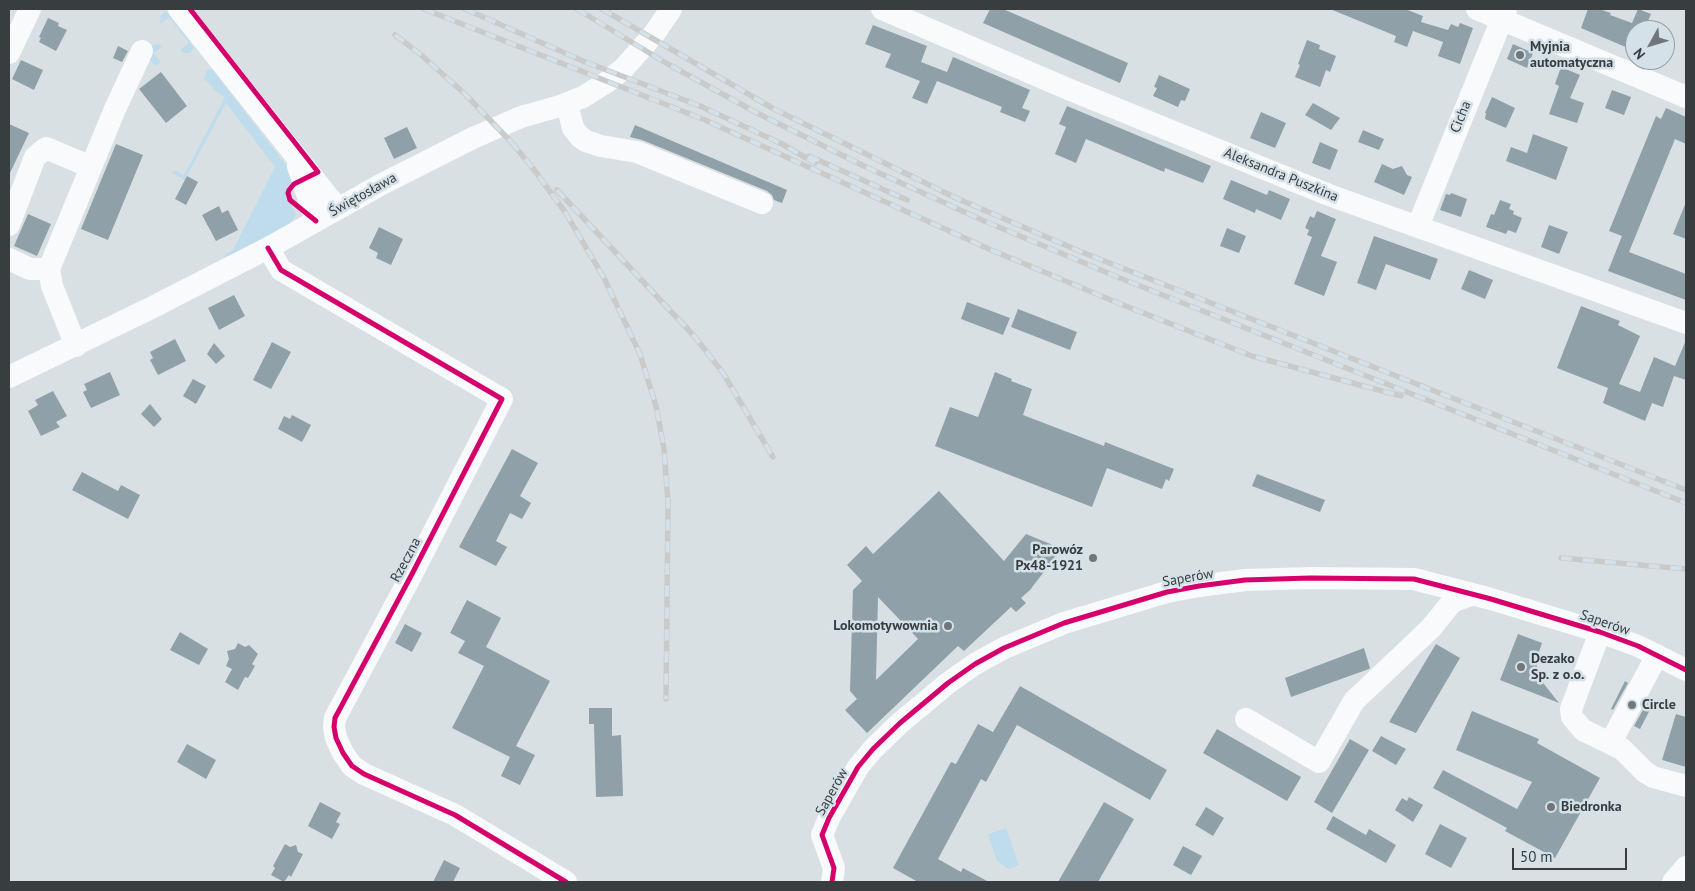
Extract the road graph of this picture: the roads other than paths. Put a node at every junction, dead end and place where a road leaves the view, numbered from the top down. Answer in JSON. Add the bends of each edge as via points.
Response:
{"nodes":[{"id":1,"x":30,"y":9,"type":"edge"},
{"id":2,"x":179,"y":9,"type":"edge"},
{"id":3,"x":671,"y":9,"type":"edge"},
{"id":4,"x":882,"y":9,"type":"edge"},
{"id":5,"x":1477,"y":9,"type":"edge"},
{"id":6,"x":1503,"y":14,"type":"edge"},
{"id":7,"x":142,"y":50,"type":"dead end"},
{"id":8,"x":9,"y":53,"type":"edge"},
{"id":9,"x":1686,"y":97,"type":"edge"},
{"id":10,"x":567,"y":104,"type":"junction"},
{"id":11,"x":296,"y":158,"type":"junction"},
{"id":12,"x":91,"y":167,"type":"junction"},
{"id":13,"x":762,"y":203,"type":"dead end"},
{"id":14,"x":338,"y":208,"type":"junction"},
{"id":15,"x":316,"y":221,"type":"junction"},
{"id":16,"x":9,"y":225,"type":"edge"},
{"id":17,"x":1418,"y":226,"type":"junction"},
{"id":18,"x":268,"y":248,"type":"junction"},
{"id":19,"x":9,"y":259,"type":"edge"},
{"id":20,"x":49,"y":269,"type":"junction"},
{"id":21,"x":1686,"y":322,"type":"edge"},
{"id":22,"x":76,"y":346,"type":"junction"},
{"id":23,"x":9,"y":377,"type":"edge"},
{"id":24,"x":1471,"y":595,"type":"junction"},
{"id":25,"x":1600,"y":632,"type":"junction"},
{"id":26,"x":1658,"y":655,"type":"junction"},
{"id":27,"x":1686,"y":670,"type":"edge"},
{"id":28,"x":1246,"y":719,"type":"dead end"},
{"id":29,"x":1611,"y":742,"type":"junction"},
{"id":30,"x":1686,"y":786,"type":"edge"},
{"id":31,"x":1686,"y":867,"type":"edge"},
{"id":32,"x":566,"y":882,"type":"edge"},
{"id":33,"x":832,"y":882,"type":"edge"},
{"id":34,"x":1673,"y":882,"type":"edge"}],
"edges":[{"from":1,"to":8,"type":"street"},
{"from":2,"to":11,"type":"street"},
{"from":3,"to":10,"type":"street","name":"Świętosława","via":[[624,68],[594,90]]},
{"from":4,"to":17,"type":"street","name":"Aleksandra Puszkina","via":[[1141,119],[1329,195]]},
{"from":5,"to":6,"type":"street"},
{"from":6,"to":9,"type":"street"},
{"from":6,"to":17,"type":"street","name":"Cicha"},
{"from":7,"to":12,"type":"street"},
{"from":10,"to":13,"type":"street","via":[[573,128],[586,142],[637,152]]},
{"from":10,"to":14,"type":"street","name":"Świętosława","via":[[521,117],[475,137]]},
{"from":11,"to":14,"type":"street"},
{"from":11,"to":15,"type":"street"},
{"from":12,"to":16,"type":"street","via":[[46,148],[35,157]]},
{"from":12,"to":20,"type":"street"},
{"from":14,"to":15,"type":"street","name":"Świętosława"},
{"from":15,"to":18,"type":"street","name":"Świętosława"},
{"from":17,"to":21,"type":"street","name":"Aleksandra Puszkina"},
{"from":18,"to":22,"type":"street","name":"Świętosława"},
{"from":18,"to":32,"type":"street","name":"Rzeczna","via":[[281,270],[502,399],[335,718],[334,727],[336,738],[352,766],[455,815]]},
{"from":19,"to":20,"type":"street","via":[[30,269]]},
{"from":20,"to":22,"type":"street","via":[[52,286]]},
{"from":22,"to":23,"type":"street","name":"Świętosława"},
{"from":24,"to":25,"type":"street","name":"Saperów"},
{"from":24,"to":28,"type":"street","via":[[1452,602],[1431,628],[1354,702],[1318,762]]},
{"from":24,"to":33,"type":"street","name":"Saperów","via":[[1414,579],[1245,580],[1167,592],[1028,637],[975,664],[948,683],[873,749],[858,768],[822,835],[834,868]]},
{"from":25,"to":26,"type":"street","name":"Saperów"},
{"from":25,"to":29,"type":"street","via":[[1571,709],[1572,717],[1583,730]]},
{"from":26,"to":27,"type":"street","name":"Saperów"},
{"from":26,"to":29,"type":"street"},
{"from":29,"to":30,"type":"street","via":[[1653,777]]},
{"from":31,"to":34,"type":"street"}]}
